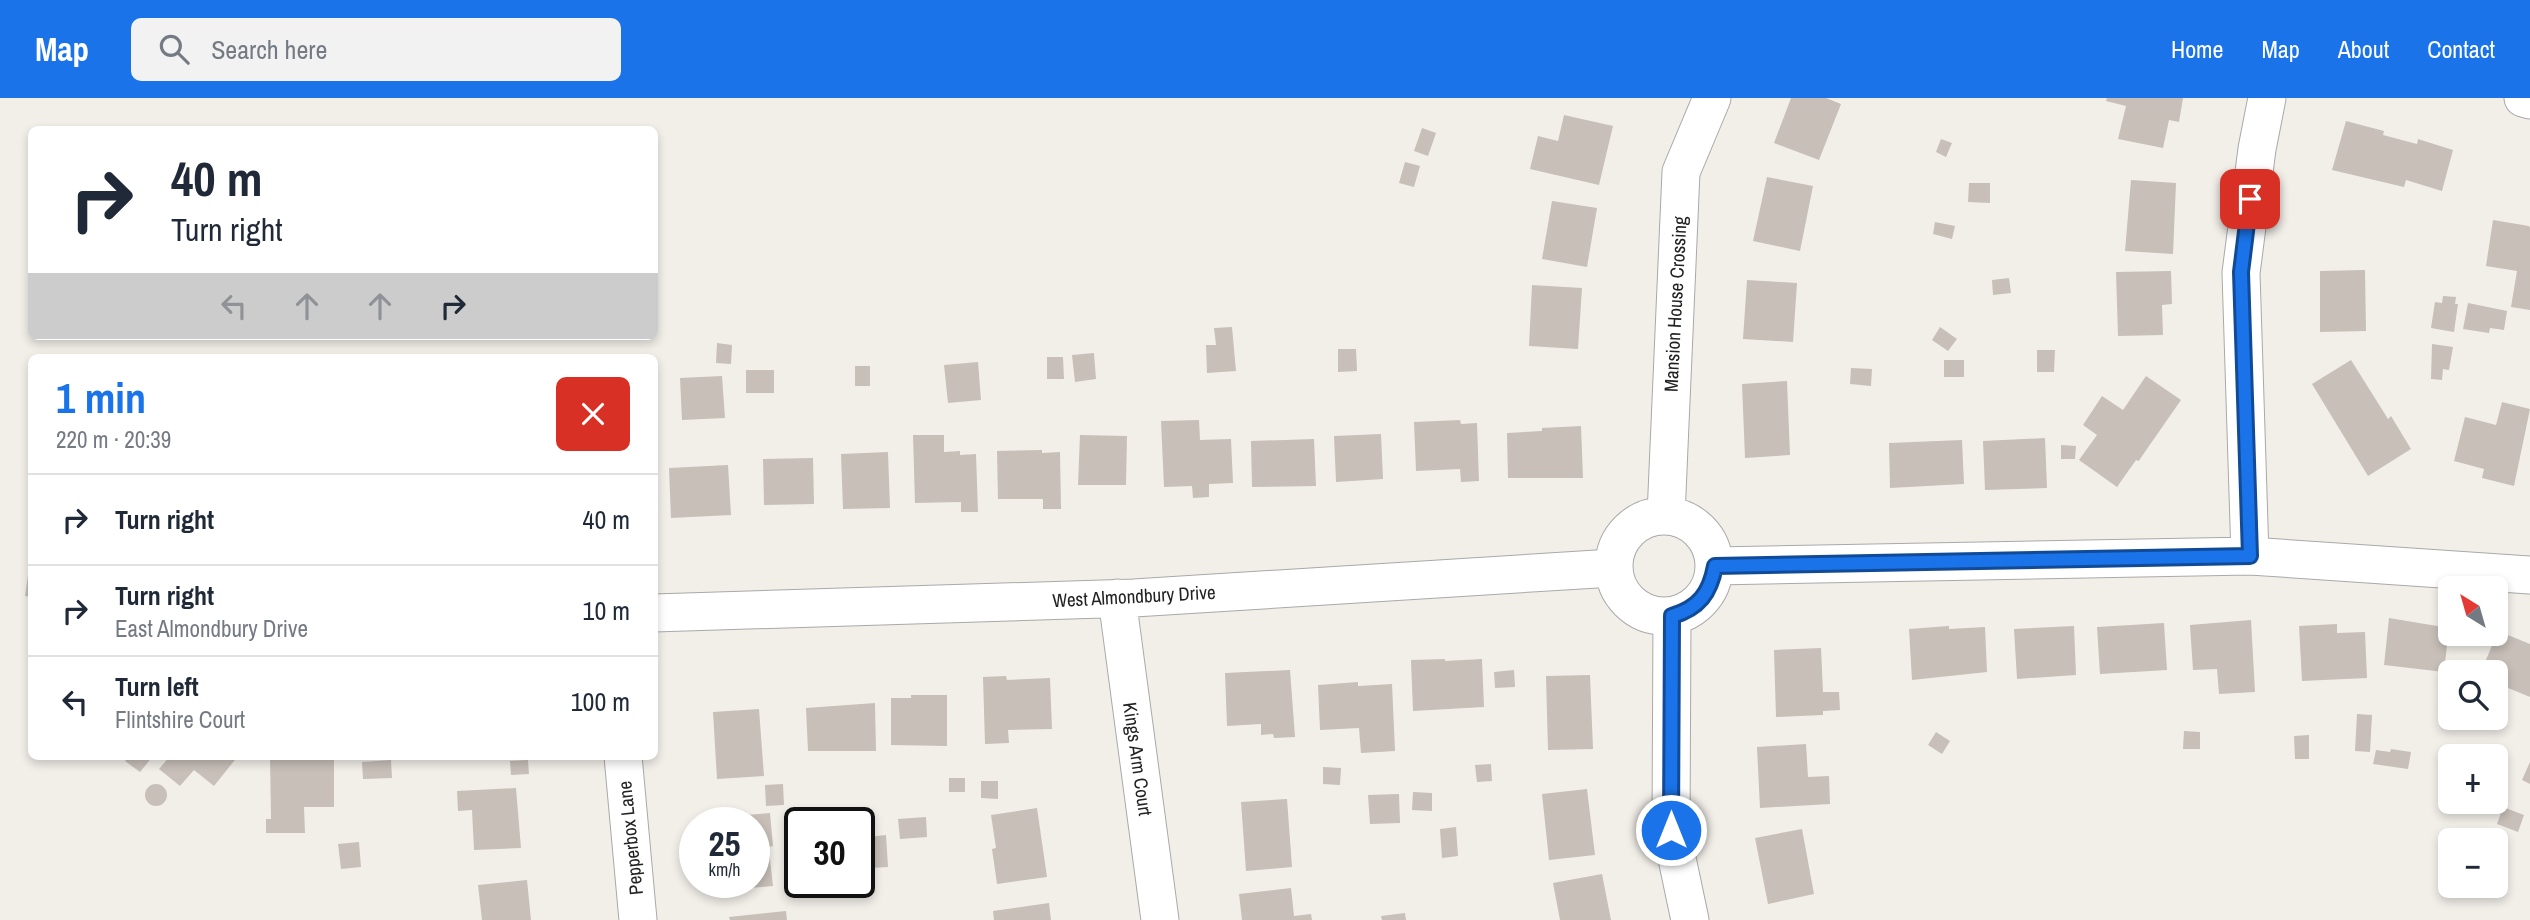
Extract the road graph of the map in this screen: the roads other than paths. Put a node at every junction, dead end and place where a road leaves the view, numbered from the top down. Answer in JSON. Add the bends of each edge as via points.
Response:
{"nodes":[{"id":1,"x":1712,"y":98,"type":"edge"},
{"id":2,"x":2267,"y":98,"type":"edge"},
{"id":3,"x":2523,"y":98,"type":"edge"},
{"id":4,"x":2530,"y":100,"type":"edge"},
{"id":5,"x":1666,"y":516,"type":"junction"},
{"id":6,"x":2250,"y":556,"type":"junction"},
{"id":7,"x":1715,"y":566,"type":"junction"},
{"id":8,"x":1613,"y":568,"type":"junction"},
{"id":9,"x":2530,"y":576,"type":"edge"},
{"id":10,"x":1117,"y":598,"type":"junction"},
{"id":11,"x":658,"y":613,"type":"edge"},
{"id":12,"x":1672,"y":616,"type":"junction"},
{"id":13,"x":622,"y":760,"type":"edge"},
{"id":14,"x":638,"y":920,"type":"edge"},
{"id":15,"x":1160,"y":920,"type":"edge"},
{"id":16,"x":1690,"y":920,"type":"edge"}],
"edges":[{"from":1,"to":5,"type":"street","name":"Mansion House Crossing","via":[[1681,172]]},
{"from":2,"to":6,"type":"street","via":[[2241,272]]},
{"from":3,"to":4,"type":"street"},
{"from":5,"to":7,"type":"street","via":[[1681,518],[1706,537]]},
{"from":5,"to":8,"type":"street","via":[[1635,525],[1623,537]]},
{"from":6,"to":7,"type":"street"},
{"from":6,"to":9,"type":"street"},
{"from":7,"to":12,"type":"street","via":[[1703,599]]},
{"from":8,"to":10,"type":"street","name":"West Almondbury Drive"},
{"from":8,"to":12,"type":"street","via":[[1626,600],[1639,611]]},
{"from":10,"to":11,"type":"street","name":"West Almondbury Drive"},
{"from":10,"to":15,"type":"street","name":"Kings Arm Court"},
{"from":12,"to":16,"type":"street","via":[[1671,830]]},
{"from":13,"to":14,"type":"street","name":"Pepperbox Lane"}]}
